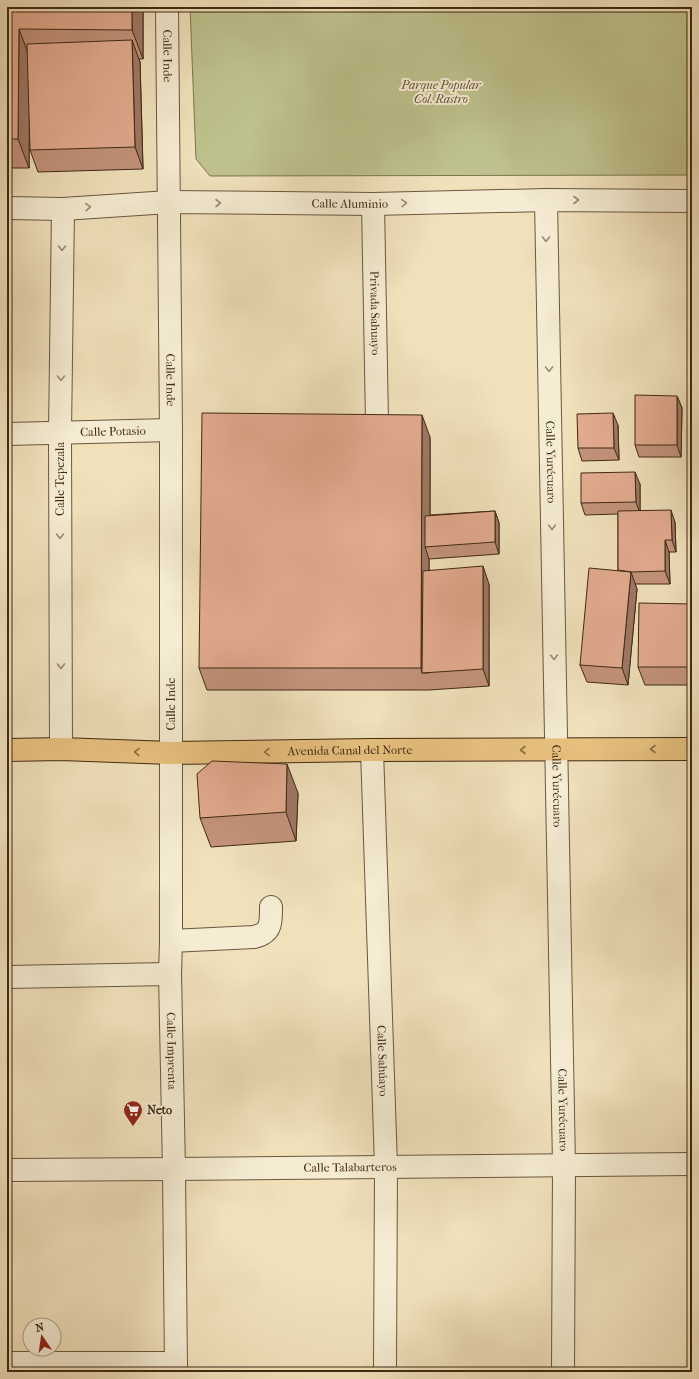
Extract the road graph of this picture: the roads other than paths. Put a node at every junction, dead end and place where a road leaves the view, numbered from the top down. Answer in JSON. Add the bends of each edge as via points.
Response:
{"nodes":[{"id":1,"x":167,"y":7,"type":"edge"},
{"id":2,"x":546,"y":200,"type":"junction"},
{"id":3,"x":692,"y":201,"type":"edge"},
{"id":4,"x":169,"y":202,"type":"junction"},
{"id":5,"x":373,"y":204,"type":"junction"},
{"id":6,"x":7,"y":208,"type":"edge"},
{"id":7,"x":63,"y":209,"type":"junction"},
{"id":8,"x":377,"y":422,"type":"edge"},
{"id":9,"x":171,"y":430,"type":"junction"},
{"id":10,"x":60,"y":432,"type":"junction"},
{"id":11,"x":7,"y":434,"type":"edge"},
{"id":12,"x":61,"y":749,"type":"junction"},
{"id":13,"x":692,"y":749,"type":"edge"},
{"id":14,"x":7,"y":750,"type":"edge"},
{"id":15,"x":372,"y":750,"type":"junction"},
{"id":16,"x":556,"y":750,"type":"junction"},
{"id":17,"x":171,"y":753,"type":"junction"},
{"id":18,"x":271,"y":907,"type":"dead end"},
{"id":19,"x":171,"y":941,"type":"junction"},
{"id":20,"x":170,"y":974,"type":"junction"},
{"id":21,"x":7,"y":977,"type":"edge"},
{"id":22,"x":689,"y":1164,"type":"edge"},
{"id":23,"x":564,"y":1165,"type":"junction"},
{"id":24,"x":386,"y":1166,"type":"junction"},
{"id":25,"x":7,"y":1170,"type":"edge"},
{"id":26,"x":174,"y":1170,"type":"junction"},
{"id":27,"x":7,"y":1363,"type":"edge"},
{"id":28,"x":176,"y":1367,"type":"edge"},
{"id":29,"x":386,"y":1372,"type":"edge"},
{"id":30,"x":563,"y":1372,"type":"edge"}],
"edges":[{"from":1,"to":4,"type":"street","name":"Calle Inde"},
{"from":2,"to":3,"type":"street","name":"Calle Aluminio","one_way":true},
{"from":5,"to":2,"type":"street","name":"Calle Aluminio","one_way":true},
{"from":2,"to":16,"type":"street","name":"Calle Yurécuaro","one_way":true},
{"from":4,"to":5,"type":"street","name":"Calle Aluminio","one_way":true},
{"from":7,"to":4,"type":"street","name":"Calle Aluminio","one_way":true},
{"from":4,"to":9,"type":"street","name":"Calle Inde"},
{"from":5,"to":8,"type":"street","name":"Privada Sahuayo"},
{"from":6,"to":7,"type":"street","name":"Calle Aluminio"},
{"from":7,"to":10,"type":"street","name":"Calle Tepezala","one_way":true},
{"from":9,"to":10,"type":"street","name":"Calle Potasio"},
{"from":9,"to":17,"type":"street","name":"Calle Inde"},
{"from":10,"to":11,"type":"street","name":"Calle Potasio"},
{"from":10,"to":12,"type":"street","name":"Calle Tepezala","one_way":true},
{"from":12,"to":14,"type":"main road","name":"Avenida Canal del Norte"},
{"from":17,"to":12,"type":"main road","name":"Avenida Canal del Norte","one_way":true},
{"from":13,"to":16,"type":"main road","name":"Avenida Canal del Norte","one_way":true},
{"from":16,"to":15,"type":"main road","name":"Avenida Canal del Norte","one_way":true},
{"from":15,"to":17,"type":"main road","name":"Avenida Canal del Norte","one_way":true},
{"from":15,"to":24,"type":"street","name":"Calle Sahúayo"},
{"from":16,"to":23,"type":"street","name":"Calle Yurécuaro"},
{"from":17,"to":19,"type":"street","name":"Calle Imprenta"},
{"from":18,"to":19,"type":"street","via":[[270,926],[261,936]]},
{"from":19,"to":20,"type":"street","name":"Calle Imprenta"},
{"from":20,"to":21,"type":"street"},
{"from":20,"to":26,"type":"street","name":"Calle Imprenta"},
{"from":22,"to":23,"type":"street","name":"Calle Talabarteros"},
{"from":23,"to":24,"type":"street","name":"Calle Talabarteros"},
{"from":23,"to":30,"type":"street","name":"Calle Yurécuaro"},
{"from":24,"to":26,"type":"street","name":"Calle Talabarteros"},
{"from":24,"to":29,"type":"street","name":"Calle Sahúayo"},
{"from":25,"to":26,"type":"street","name":"Calle Talabarteros"},
{"from":26,"to":28,"type":"street","name":"Calle Imprenta"},
{"from":27,"to":28,"type":"street"}]}
